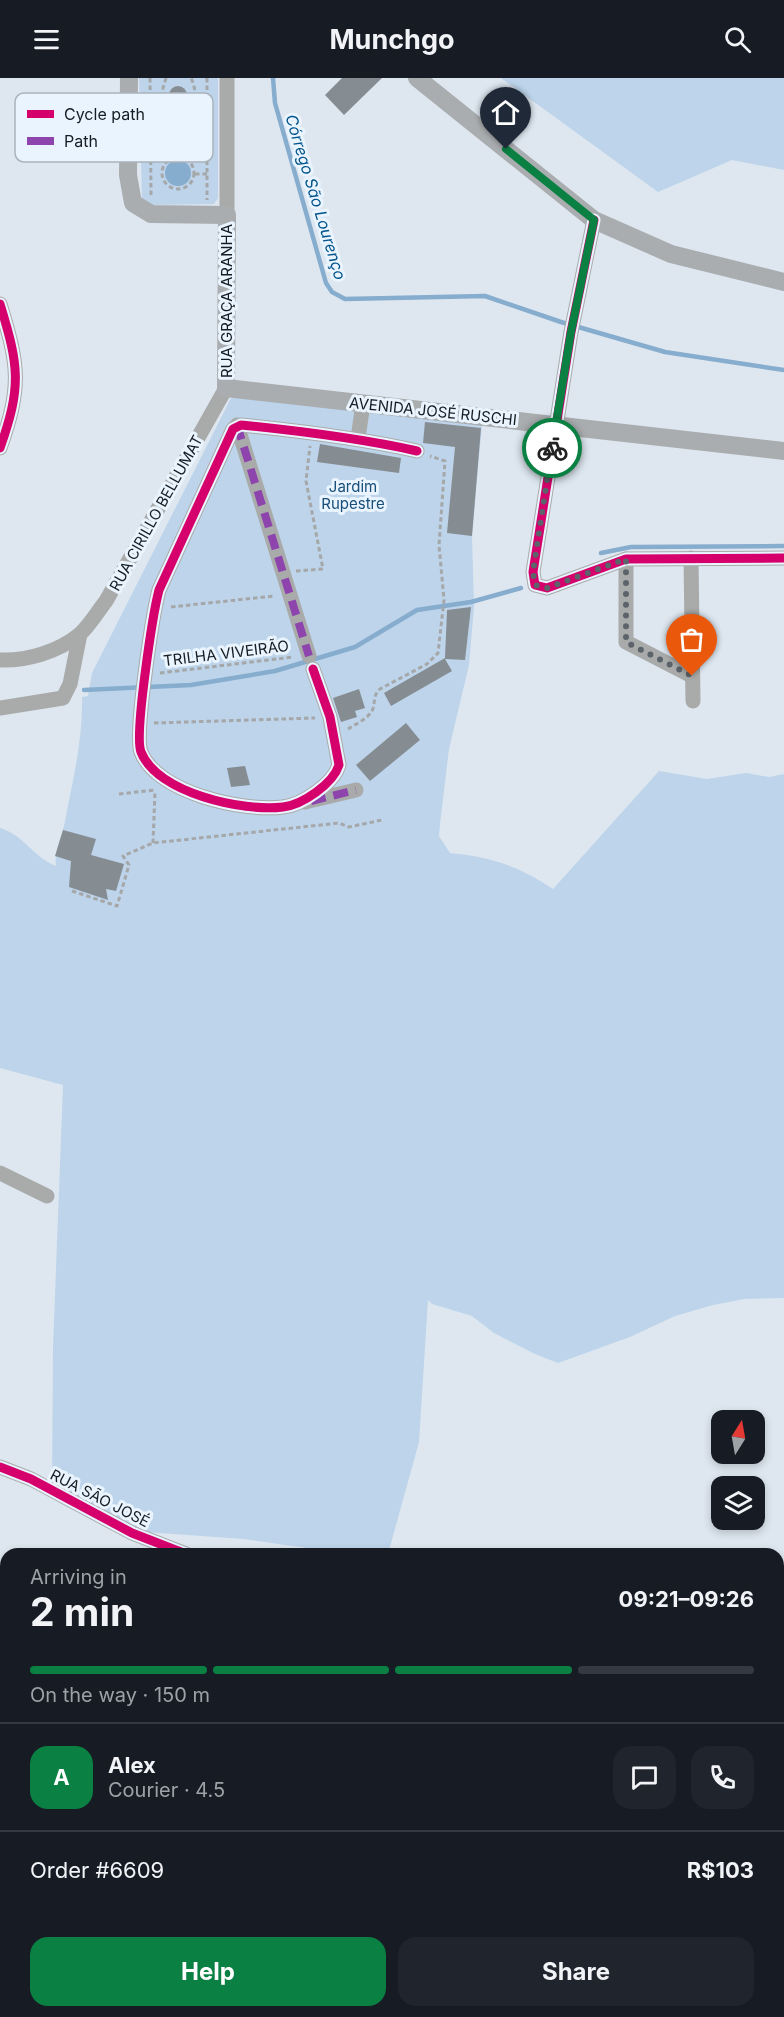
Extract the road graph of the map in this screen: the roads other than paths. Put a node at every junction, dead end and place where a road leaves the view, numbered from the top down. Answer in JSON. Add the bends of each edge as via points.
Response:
{"nodes":[{"id":1,"x":129,"y":78,"type":"edge"},
{"id":2,"x":226,"y":78,"type":"edge"},
{"id":3,"x":417,"y":78,"type":"edge"},
{"id":4,"x":129,"y":93,"type":"edge"},
{"id":5,"x":128,"y":162,"type":"edge"},
{"id":6,"x":227,"y":215,"type":"junction"},
{"id":7,"x":594,"y":220,"type":"junction"},
{"id":8,"x":784,"y":282,"type":"edge"},
{"id":9,"x":0,"y":304,"type":"edge"},
{"id":10,"x":226,"y":388,"type":"junction"},
{"id":11,"x":363,"y":404,"type":"junction"},
{"id":12,"x":556,"y":424,"type":"junction"},
{"id":13,"x":237,"y":425,"type":"junction"},
{"id":14,"x":358,"y":438,"type":"junction"},
{"id":15,"x":0,"y":448,"type":"edge"},
{"id":16,"x":417,"y":451,"type":"road end"},
{"id":17,"x":784,"y":451,"type":"edge"},
{"id":18,"x":691,"y":558,"type":"junction"},
{"id":19,"x":784,"y":558,"type":"edge"},
{"id":20,"x":626,"y":559,"type":"junction"},
{"id":21,"x":80,"y":634,"type":"junction"},
{"id":22,"x":0,"y":660,"type":"edge"},
{"id":23,"x":692,"y":676,"type":"junction"},
{"id":24,"x":693,"y":701,"type":"dead end"},
{"id":25,"x":0,"y":708,"type":"edge"},
{"id":26,"x":356,"y":790,"type":"dead end"},
{"id":27,"x":293,"y":805,"type":"junction"},
{"id":28,"x":0,"y":1173,"type":"edge"},
{"id":29,"x":47,"y":1196,"type":"dead end"},
{"id":30,"x":0,"y":1467,"type":"edge"},
{"id":31,"x":170,"y":1548,"type":"edge"}],
"edges":[{"from":1,"to":4,"type":"main road"},
{"from":2,"to":6,"type":"street"},
{"from":3,"to":7,"type":"main road"},
{"from":5,"to":6,"type":"main road","via":[[133,203],[151,214]]},
{"from":6,"to":10,"type":"main road","name":"RUA GRAÇA ARANHA"},
{"from":7,"to":8,"type":"main road","via":[[671,254]]},
{"from":7,"to":12,"type":"street"},
{"from":9,"to":15,"type":"street","via":[[17,379],[16,398]]},
{"from":10,"to":11,"type":"main road","name":"AVENIDA JOSÉ RUSCHI"},
{"from":10,"to":21,"type":"street","name":"RUA CIRILLO BELLUMAT","via":[[106,601]]},
{"from":11,"to":12,"type":"main road","name":"AVENIDA JOSÉ RUSCHI"},
{"from":11,"to":14,"type":"street"},
{"from":12,"to":17,"type":"main road","name":"AVENIDA JOSÉ RUSCHI"},
{"from":12,"to":20,"type":"street","via":[[533,577],[535,585],[547,588]]},
{"from":13,"to":14,"type":"street"},
{"from":13,"to":27,"type":"street","via":[[330,717],[339,758],[337,769],[326,783]]},
{"from":13,"to":27,"type":"street","via":[[159,590],[138,741],[156,773],[189,792],[263,807]]},
{"from":14,"to":16,"type":"street"},
{"from":18,"to":19,"type":"street"},
{"from":18,"to":20,"type":"street"},
{"from":18,"to":23,"type":"street"},
{"from":20,"to":23,"type":"street","via":[[626,642]]},
{"from":21,"to":22,"type":"street","via":[[44,653]]},
{"from":21,"to":25,"type":"street","via":[[70,684],[63,698]]},
{"from":23,"to":24,"type":"street"},
{"from":26,"to":27,"type":"street"},
{"from":28,"to":29,"type":"street"},
{"from":30,"to":31,"type":"street","name":"RUA SÃO JOSÉ","via":[[31,1479],[124,1530]]}]}
